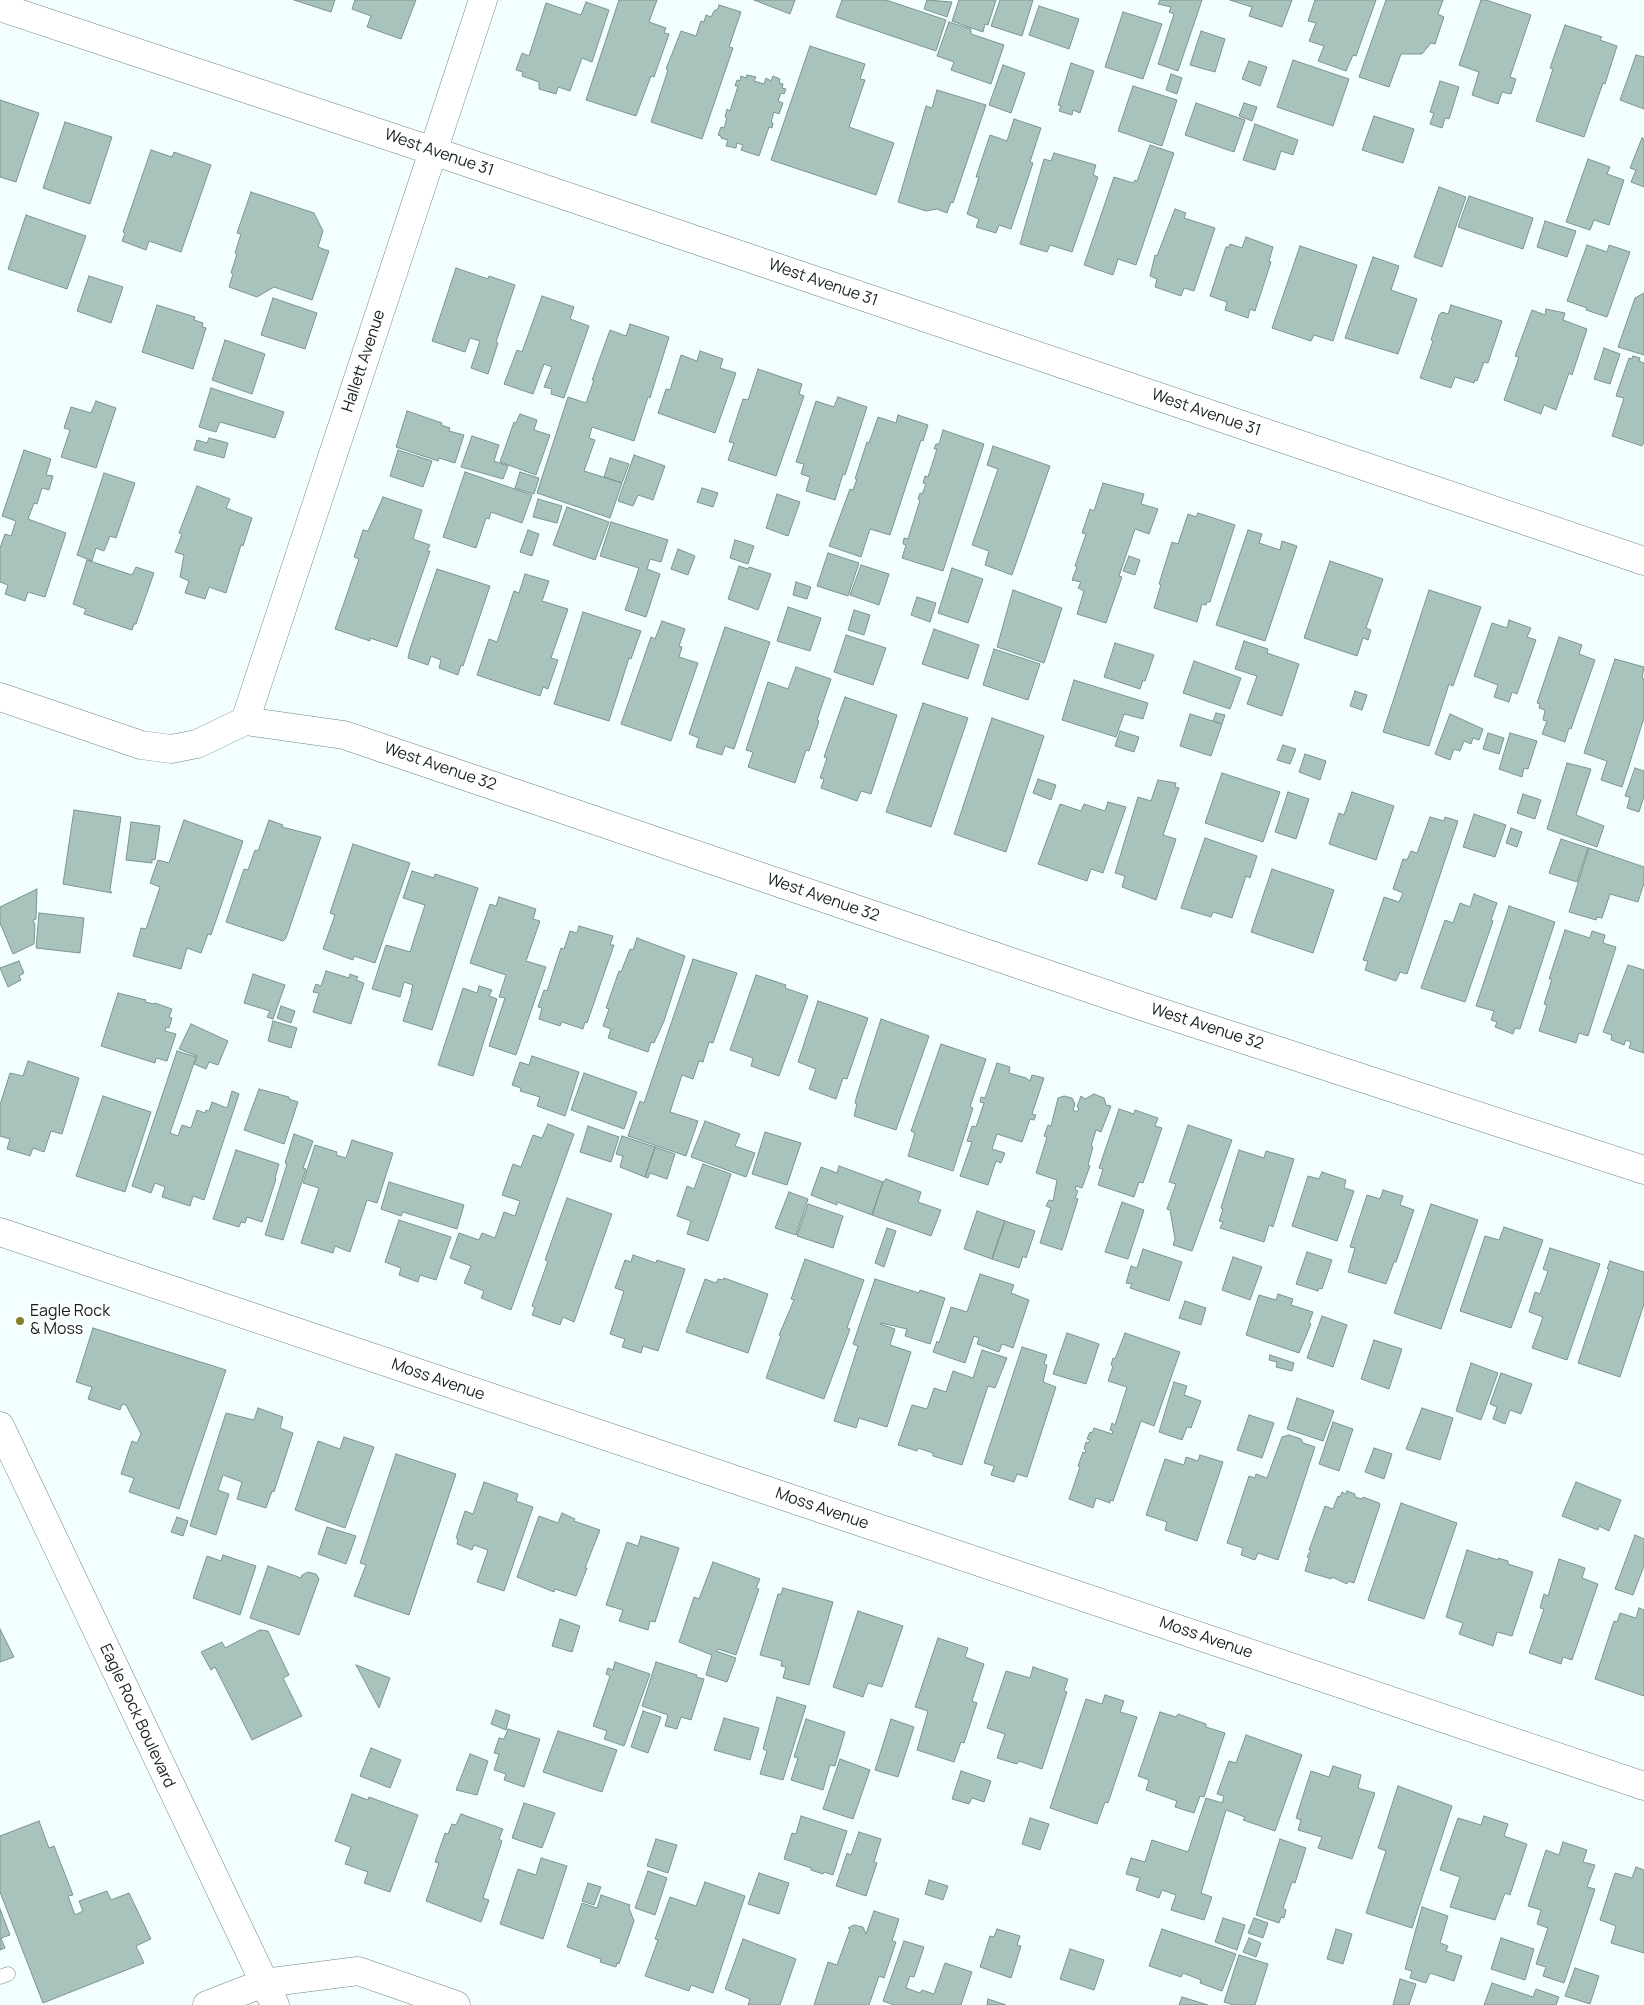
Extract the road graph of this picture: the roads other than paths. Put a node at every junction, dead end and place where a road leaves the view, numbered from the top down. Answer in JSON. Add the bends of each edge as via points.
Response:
{"nodes":[{"id":1,"x":483,"y":0,"type":"edge"},
{"id":2,"x":0,"y":7,"type":"edge"},
{"id":3,"x":433,"y":151,"type":"junction"},
{"id":4,"x":1644,"y":561,"type":"edge"},
{"id":5,"x":0,"y":697,"type":"edge"},
{"id":6,"x":245,"y":722,"type":"junction"},
{"id":7,"x":1644,"y":1170,"type":"edge"},
{"id":8,"x":0,"y":1232,"type":"edge"},
{"id":9,"x":0,"y":1426,"type":"edge"},
{"id":10,"x":1644,"y":1786,"type":"edge"},
{"id":11,"x":270,"y":1994,"type":"edge"},
{"id":12,"x":207,"y":2005,"type":"edge"},
{"id":13,"x":456,"y":2005,"type":"edge"}],
"edges":[{"from":1,"to":3,"type":"street","name":"Hallett Avenue"},
{"from":2,"to":3,"type":"street","name":"West Avenue 31"},
{"from":3,"to":4,"type":"street","name":"West Avenue 31"},
{"from":3,"to":6,"type":"street","name":"Hallett Avenue"},
{"from":5,"to":6,"type":"street","via":[[141,745],[170,749],[197,744]]},
{"from":6,"to":7,"type":"street","name":"West Avenue 32","via":[[344,735],[1132,1003]]},
{"from":8,"to":10,"type":"street","name":"Moss Avenue"},
{"from":9,"to":11,"type":"street","name":"Eagle Rock Boulevard"},
{"from":11,"to":12,"type":"street"},
{"from":11,"to":13,"type":"street","via":[[358,1971]]}]}
